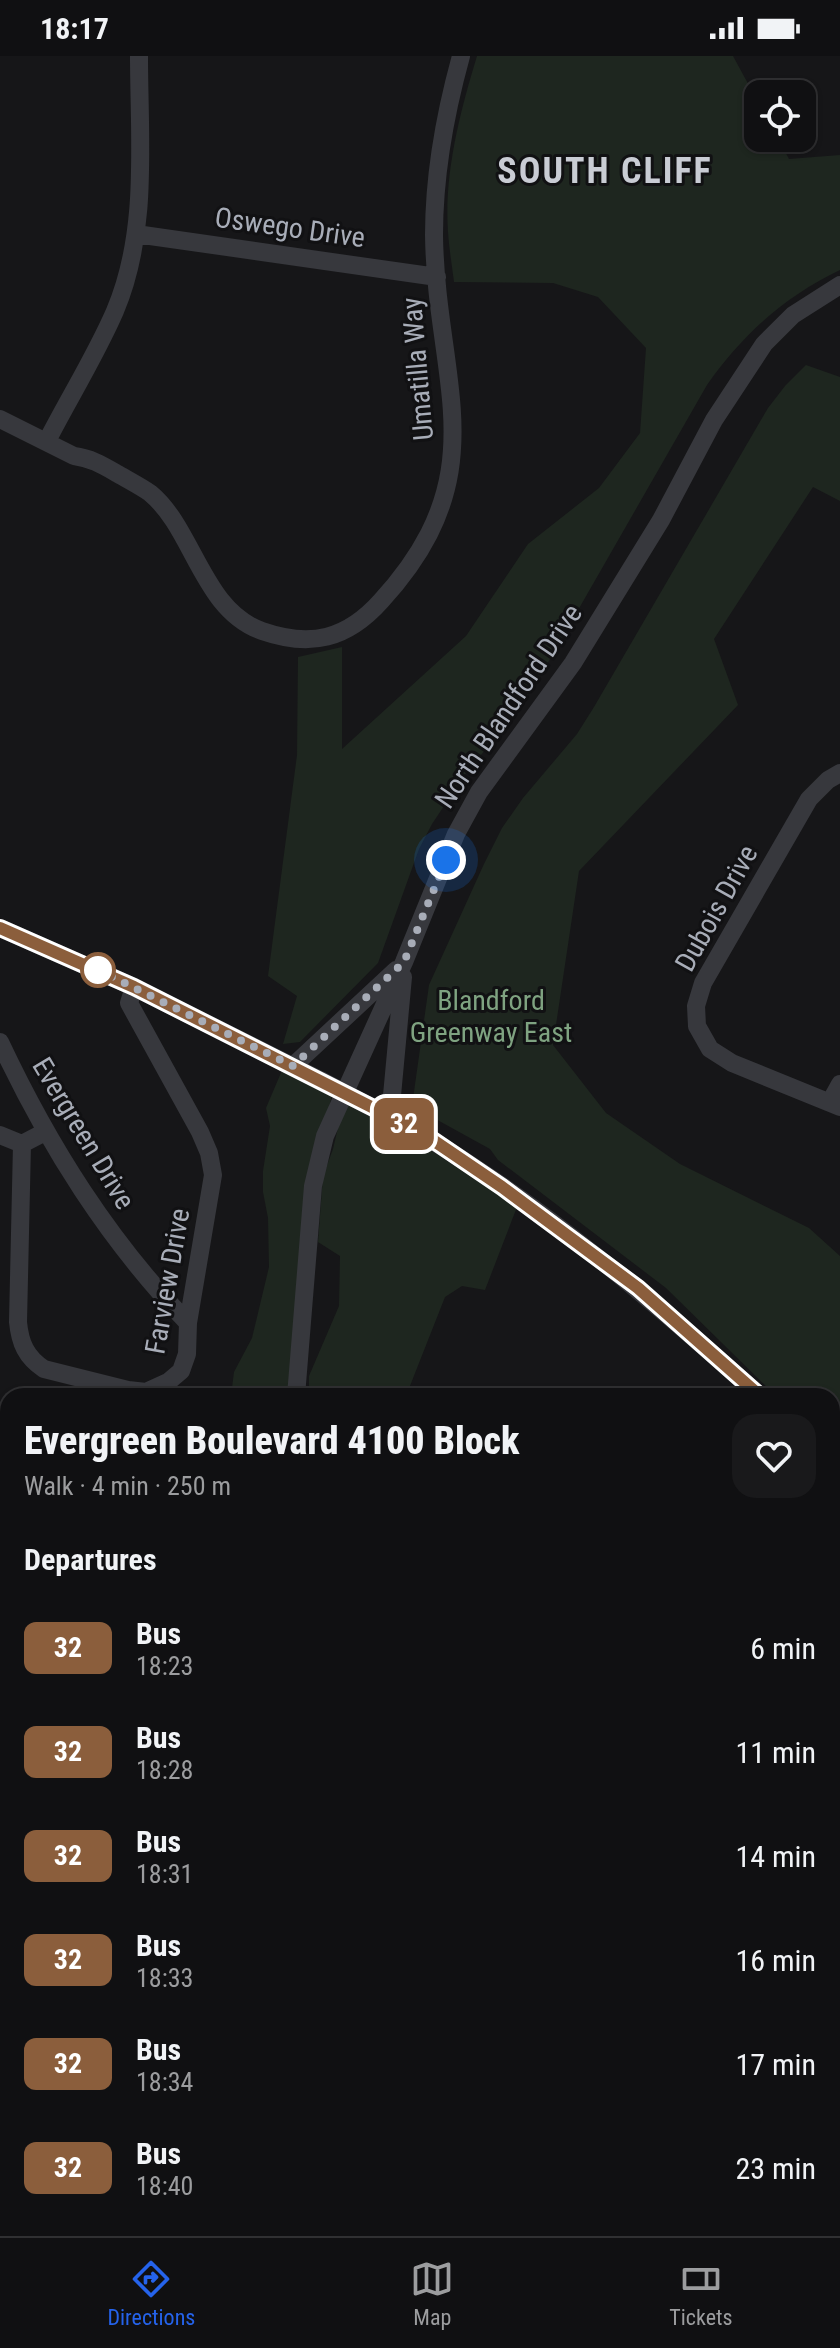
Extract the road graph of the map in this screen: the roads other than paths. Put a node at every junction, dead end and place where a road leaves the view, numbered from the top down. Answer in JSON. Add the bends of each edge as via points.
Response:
{"nodes":[{"id":1,"x":139,"y":56,"type":"edge"},
{"id":2,"x":461,"y":56,"type":"edge"},
{"id":3,"x":136,"y":234,"type":"junction"},
{"id":4,"x":437,"y":277,"type":"junction"},
{"id":5,"x":840,"y":285,"type":"edge"},
{"id":6,"x":0,"y":419,"type":"edge"},
{"id":7,"x":47,"y":441,"type":"junction"},
{"id":8,"x":840,"y":773,"type":"edge"},
{"id":9,"x":0,"y":928,"type":"edge"},
{"id":10,"x":404,"y":962,"type":"junction"},
{"id":11,"x":134,"y":987,"type":"junction"},
{"id":12,"x":0,"y":1042,"type":"edge"},
{"id":13,"x":293,"y":1066,"type":"junction"},
{"id":14,"x":840,"y":1084,"type":"edge"},
{"id":15,"x":835,"y":1105,"type":"edge"},
{"id":16,"x":390,"y":1117,"type":"junction"},
{"id":17,"x":45,"y":1132,"type":"junction"},
{"id":18,"x":0,"y":1135,"type":"edge"},
{"id":19,"x":22,"y":1144,"type":"junction"},
{"id":20,"x":188,"y":1323,"type":"junction"},
{"id":21,"x":120,"y":1388,"type":"edge"},
{"id":22,"x":155,"y":1388,"type":"edge"},
{"id":23,"x":297,"y":1388,"type":"edge"},
{"id":24,"x":751,"y":1388,"type":"edge"}],
"edges":[{"from":1,"to":3,"type":"street"},
{"from":2,"to":4,"type":"street","name":"Umatilla Way","via":[[436,188]]},
{"from":3,"to":4,"type":"street","name":"Oswego Drive"},
{"from":3,"to":7,"type":"street","via":[[115,310]]},
{"from":4,"to":7,"type":"street","name":"Umatilla Way","via":[[454,407],[447,491],[427,540],[400,581],[371,613],[335,637],[295,640],[259,630],[230,611],[151,494]]},
{"from":5,"to":10,"type":"street","name":"North Blandford Drive","via":[[793,315],[764,344],[714,420],[661,520],[573,663],[479,792],[456,834]]},
{"from":6,"to":7,"type":"street"},
{"from":8,"to":15,"type":"street","name":"Dubois Drive","via":[[809,799],[703,983],[696,1006],[697,1026],[710,1049]]},
{"from":9,"to":11,"type":"street"},
{"from":10,"to":13,"type":"street"},
{"from":10,"to":16,"type":"street"},
{"from":10,"to":23,"type":"street","name":"North Blandford Drive","via":[[325,1136],[313,1186]]},
{"from":11,"to":13,"type":"street"},
{"from":11,"to":20,"type":"street","name":"Farview Drive","via":[[129,1003],[200,1132],[213,1175]]},
{"from":12,"to":17,"type":"street","name":"Evergreen Drive"},
{"from":13,"to":16,"type":"street","bridge":true},
{"from":14,"to":15,"type":"street"},
{"from":16,"to":24,"type":"street","via":[[502,1187],[626,1279]]},
{"from":17,"to":19,"type":"street"},
{"from":17,"to":20,"type":"street","name":"Evergreen Drive","via":[[120,1246]]},
{"from":18,"to":19,"type":"street"},
{"from":19,"to":21,"type":"street","name":"Farview Drive","via":[[18,1322],[25,1350],[44,1369]]},
{"from":20,"to":22,"type":"street","name":"Farview Drive","via":[[181,1371]]}]}
